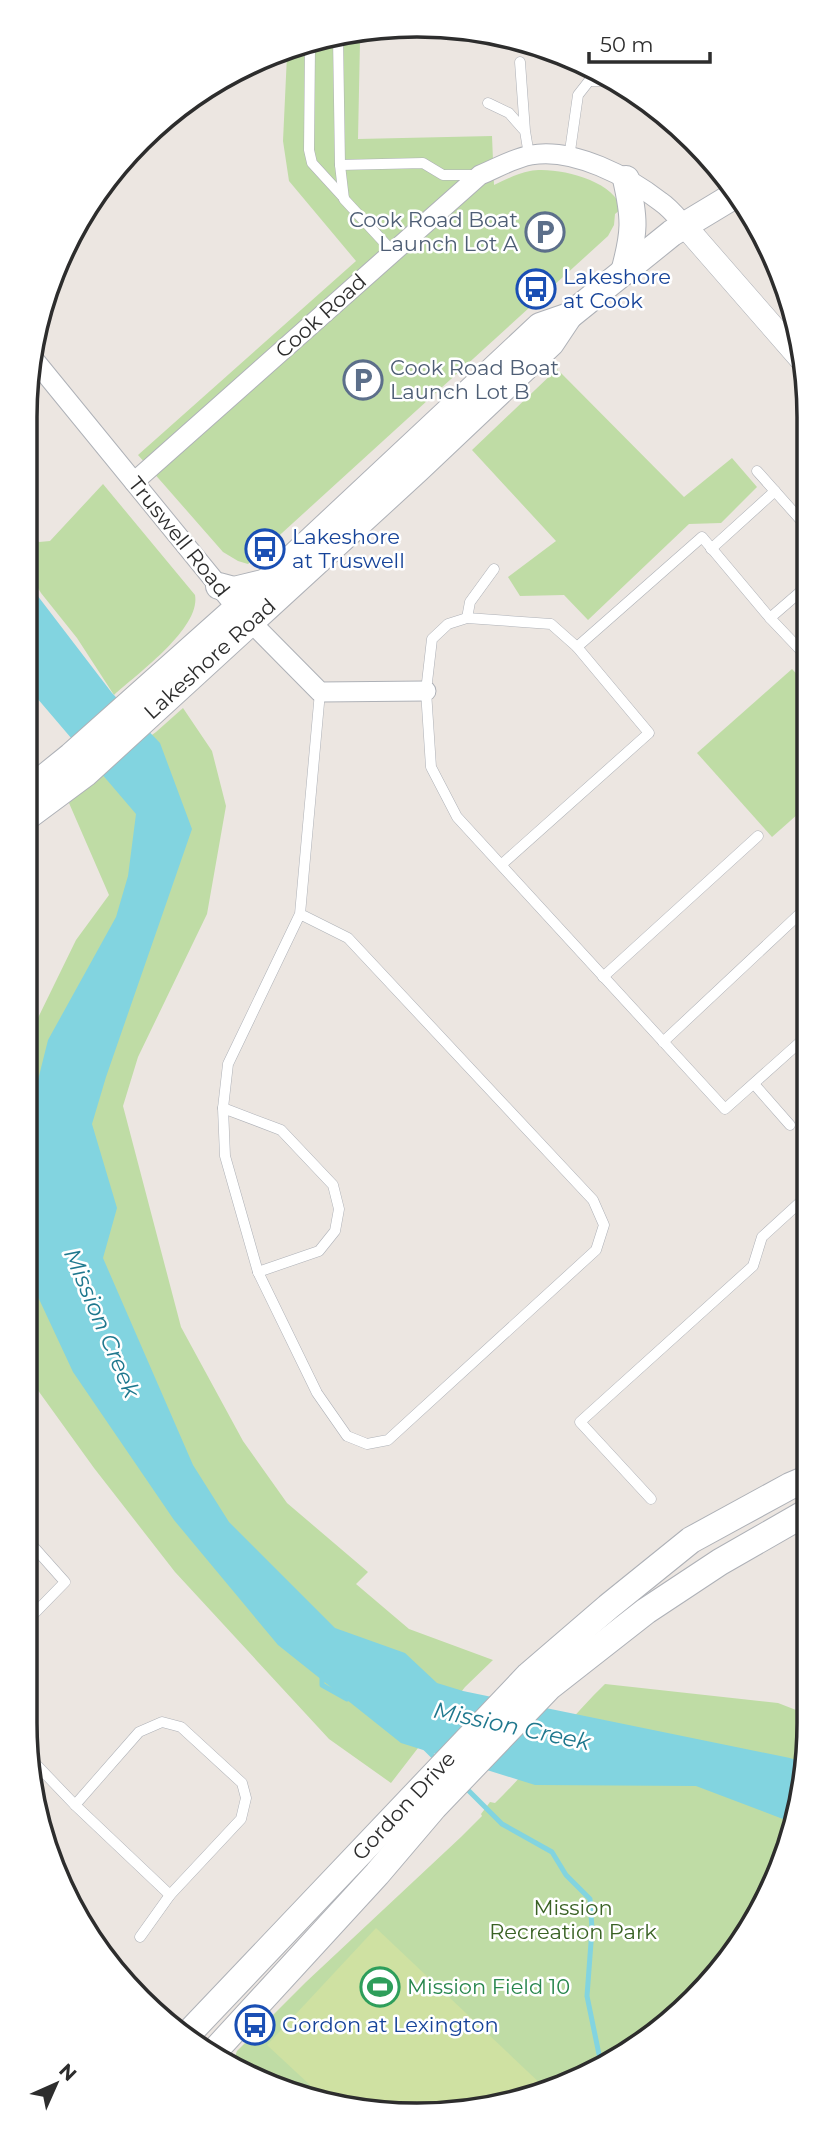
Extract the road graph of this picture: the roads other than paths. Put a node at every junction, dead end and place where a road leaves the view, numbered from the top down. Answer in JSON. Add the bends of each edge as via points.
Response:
{"nodes":[{"id":1,"x":338,"y":45,"type":"edge"},
{"id":2,"x":310,"y":53,"type":"edge"},
{"id":3,"x":520,"y":62,"type":"dead end"},
{"id":4,"x":593,"y":80,"type":"edge"},
{"id":5,"x":488,"y":103,"type":"dead end"},
{"id":6,"x":524,"y":131,"type":"junction"},
{"id":7,"x":529,"y":155,"type":"junction"},
{"id":8,"x":569,"y":158,"type":"junction"},
{"id":9,"x":340,"y":165,"type":"junction"},
{"id":10,"x":480,"y":175,"type":"junction"},
{"id":11,"x":626,"y":179,"type":"junction"},
{"id":12,"x":344,"y":199,"type":"junction"},
{"id":13,"x":728,"y":199,"type":"edge"},
{"id":14,"x":684,"y":225,"type":"junction"},
{"id":15,"x":393,"y":252,"type":"junction"},
{"id":16,"x":624,"y":272,"type":"junction"},
{"id":17,"x":791,"y":349,"type":"edge"},
{"id":18,"x":40,"y":367,"type":"edge"},
{"id":19,"x":757,"y":471,"type":"dead end"},
{"id":20,"x":134,"y":482,"type":"junction"},
{"id":21,"x":775,"y":491,"type":"junction"},
{"id":22,"x":364,"y":504,"type":"junction"},
{"id":23,"x":797,"y":515,"type":"edge"},
{"id":24,"x":711,"y":549,"type":"junction"},
{"id":25,"x":494,"y":569,"type":"dead end"},
{"id":26,"x":268,"y":581,"type":"junction"},
{"id":27,"x":219,"y":586,"type":"junction"},
{"id":28,"x":797,"y":595,"type":"edge"},
{"id":29,"x":244,"y":615,"type":"junction"},
{"id":30,"x":467,"y":618,"type":"junction"},
{"id":31,"x":770,"y":618,"type":"junction"},
{"id":32,"x":797,"y":646,"type":"edge"},
{"id":33,"x":577,"y":647,"type":"junction"},
{"id":34,"x":426,"y":691,"type":"junction"},
{"id":35,"x":320,"y":692,"type":"junction"},
{"id":36,"x":79,"y":764,"type":"junction"},
{"id":37,"x":37,"y":787,"type":"edge"},
{"id":38,"x":37,"y":806,"type":"edge"},
{"id":39,"x":758,"y":836,"type":"dead end"},
{"id":40,"x":501,"y":865,"type":"junction"},
{"id":41,"x":300,"y":914,"type":"junction"},
{"id":42,"x":797,"y":917,"type":"edge"},
{"id":43,"x":604,"y":977,"type":"junction"},
{"id":44,"x":663,"y":1042,"type":"junction"},
{"id":45,"x":797,"y":1045,"type":"edge"},
{"id":46,"x":754,"y":1084,"type":"junction"},
{"id":47,"x":223,"y":1108,"type":"junction"},
{"id":48,"x":790,"y":1125,"type":"dead end"},
{"id":49,"x":797,"y":1205,"type":"edge"},
{"id":50,"x":258,"y":1272,"type":"junction"},
{"id":51,"x":797,"y":1483,"type":"edge"},
{"id":52,"x":651,"y":1499,"type":"dead end"},
{"id":53,"x":797,"y":1518,"type":"edge"},
{"id":54,"x":37,"y":1550,"type":"edge"},
{"id":55,"x":37,"y":1610,"type":"edge"},
{"id":56,"x":539,"y":1681,"type":"junction"},
{"id":57,"x":40,"y":1768,"type":"edge"},
{"id":58,"x":437,"y":1787,"type":"junction"},
{"id":59,"x":75,"y":1805,"type":"junction"},
{"id":60,"x":170,"y":1895,"type":"junction"},
{"id":61,"x":140,"y":1937,"type":"dead end"},
{"id":62,"x":192,"y":2030,"type":"edge"},
{"id":63,"x":219,"y":2047,"type":"edge"}],
"edges":[{"from":1,"to":9,"type":"lane"},
{"from":2,"to":12,"type":"lane","via":[[309,150],[313,163]]},
{"from":3,"to":6,"type":"lane"},
{"from":4,"to":8,"type":"lane","via":[[578,95]]},
{"from":5,"to":6,"type":"lane","via":[[509,113]]},
{"from":6,"to":7,"type":"lane"},
{"from":7,"to":8,"type":"street","name":"Cook Road"},
{"from":7,"to":10,"type":"street","name":"Cook Road"},
{"from":8,"to":11,"type":"street","name":"Cook Road"},
{"from":9,"to":10,"type":"lane","via":[[423,163],[443,175]]},
{"from":9,"to":12,"type":"lane"},
{"from":10,"to":15,"type":"street","name":"Cook Road"},
{"from":11,"to":14,"type":"street","name":"Cook Road","via":[[662,202]]},
{"from":11,"to":16,"type":"main road","via":[[633,239]]},
{"from":12,"to":15,"type":"lane"},
{"from":13,"to":14,"type":"main road","name":"Lakeshore Road"},
{"from":14,"to":16,"type":"main road","name":"Lakeshore Road"},
{"from":14,"to":17,"type":"street","name":"Cook Road"},
{"from":15,"to":20,"type":"street","name":"Cook Road"},
{"from":16,"to":22,"type":"main road","name":"Lakeshore Road","via":[[569,316],[540,326]]},
{"from":18,"to":20,"type":"street","name":"Truswell Road"},
{"from":19,"to":21,"type":"lane"},
{"from":20,"to":27,"type":"street","name":"Truswell Road"},
{"from":21,"to":23,"type":"lane"},
{"from":21,"to":24,"type":"lane"},
{"from":22,"to":26,"type":"main road","name":"Lakeshore Road"},
{"from":22,"to":29,"type":"main road","name":"Lakeshore Road"},
{"from":24,"to":31,"type":"lane"},
{"from":24,"to":33,"type":"lane","via":[[702,537]]},
{"from":25,"to":30,"type":"lane","via":[[470,602]]},
{"from":26,"to":27,"type":"main road","via":[[234,590]]},
{"from":26,"to":29,"type":"main road","name":"Lakeshore Road"},
{"from":27,"to":29,"type":"street","name":"Truswell Road"},
{"from":28,"to":31,"type":"lane"},
{"from":29,"to":35,"type":"street","name":"Truswell Road"},
{"from":29,"to":36,"type":"main road","name":"Lakeshore Road"},
{"from":30,"to":33,"type":"lane","via":[[551,624]]},
{"from":30,"to":34,"type":"lane","via":[[448,624],[432,639]]},
{"from":31,"to":32,"type":"lane"},
{"from":33,"to":40,"type":"lane","via":[[649,733]]},
{"from":34,"to":35,"type":"street"},
{"from":34,"to":40,"type":"lane","via":[[431,767],[457,817]]},
{"from":35,"to":41,"type":"lane"},
{"from":36,"to":37,"type":"main road","name":"Lakeshore Road"},
{"from":36,"to":38,"type":"main road","name":"Lakeshore Road"},
{"from":39,"to":43,"type":"lane"},
{"from":40,"to":43,"type":"lane"},
{"from":41,"to":47,"type":"lane","via":[[228,1064]]},
{"from":41,"to":50,"type":"lane","via":[[348,938],[593,1200],[604,1225],[596,1250],[388,1440],[367,1444],[347,1436],[317,1393]]},
{"from":42,"to":44,"type":"lane"},
{"from":43,"to":44,"type":"lane"},
{"from":44,"to":46,"type":"lane","via":[[725,1109]]},
{"from":45,"to":46,"type":"lane"},
{"from":46,"to":48,"type":"lane"},
{"from":47,"to":50,"type":"lane","via":[[225,1156]]},
{"from":47,"to":50,"type":"lane","via":[[281,1130],[333,1185],[339,1209],[335,1231],[319,1251]]},
{"from":49,"to":52,"type":"lane","via":[[762,1237],[753,1266],[580,1422]]},
{"from":51,"to":56,"type":"main road","name":"Gordon Drive","via":[[691,1541],[608,1606]]},
{"from":53,"to":56,"type":"main road","name":"Gordon Drive","via":[[720,1562]]},
{"from":54,"to":55,"type":"lane","via":[[65,1581]]},
{"from":56,"to":58,"type":"main road","name":"Gordon Drive"},
{"from":57,"to":59,"type":"lane"},
{"from":58,"to":62,"type":"main road","name":"Gordon Drive"},
{"from":58,"to":63,"type":"main road","name":"Gordon Drive","via":[[377,1874]]},
{"from":59,"to":60,"type":"lane"},
{"from":59,"to":60,"type":"lane","via":[[139,1732],[162,1722],[181,1727],[242,1783],[246,1798],[241,1819]]},
{"from":60,"to":61,"type":"lane"}]}
